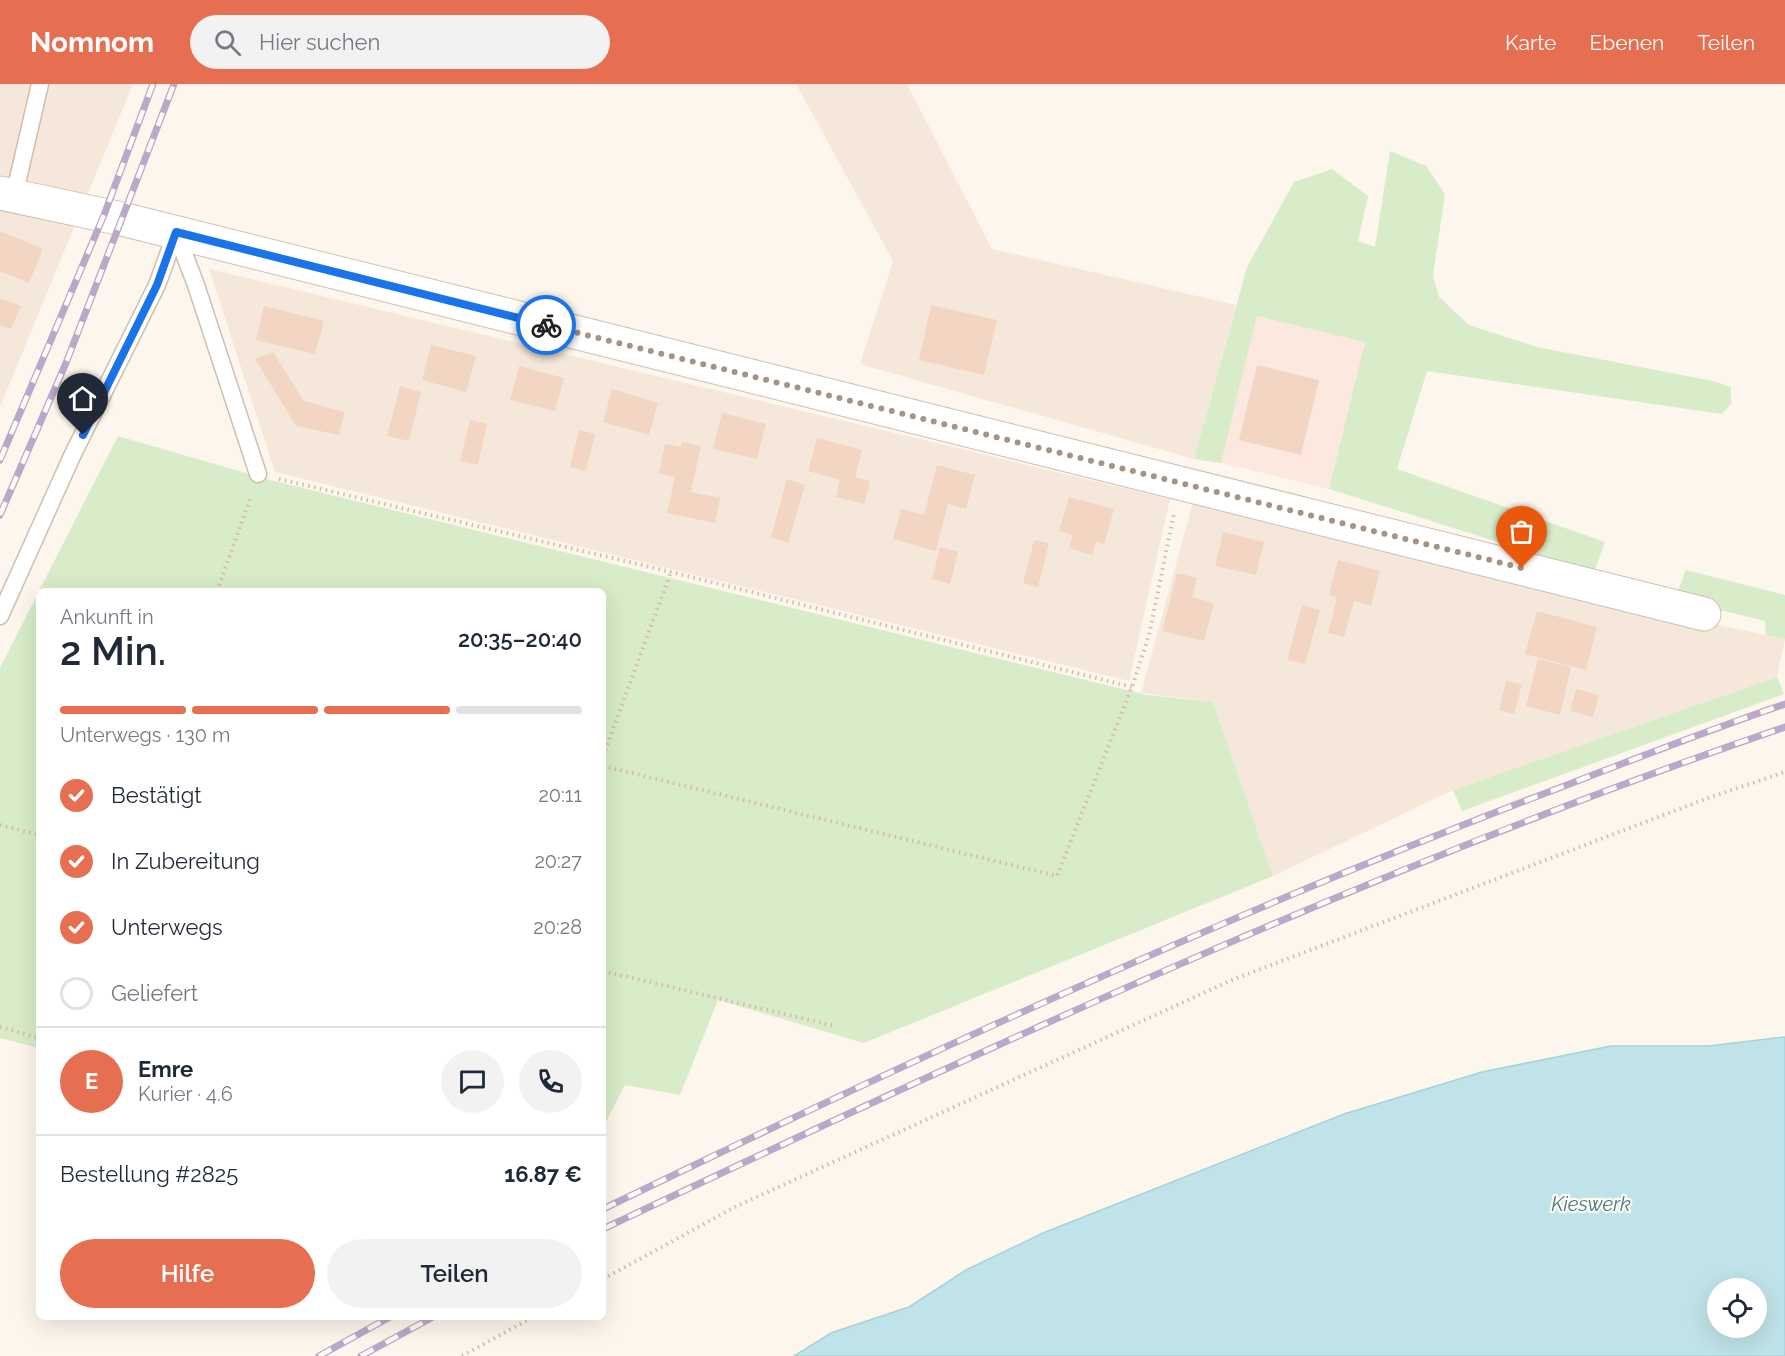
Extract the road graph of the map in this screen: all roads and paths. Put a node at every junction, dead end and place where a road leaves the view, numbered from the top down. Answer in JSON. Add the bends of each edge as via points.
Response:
{"nodes":[{"id":1,"x":40,"y":84,"type":"edge"},
{"id":2,"x":7,"y":195,"type":"edge"},
{"id":3,"x":176,"y":232,"type":"junction"},
{"id":4,"x":258,"y":474,"type":"junction"},
{"id":5,"x":1180,"y":483,"type":"junction"},
{"id":6,"x":671,"y":572,"type":"junction"},
{"id":7,"x":218,"y":588,"type":"edge"},
{"id":8,"x":1704,"y":614,"type":"dead end"},
{"id":9,"x":0,"y":616,"type":"edge"},
{"id":10,"x":1132,"y":687,"type":"junction"},
{"id":11,"x":606,"y":748,"type":"edge"},
{"id":12,"x":606,"y":767,"type":"edge"},
{"id":13,"x":1785,"y":772,"type":"edge"},
{"id":14,"x":0,"y":825,"type":"edge"},
{"id":15,"x":36,"y":834,"type":"edge"},
{"id":16,"x":606,"y":972,"type":"edge"},
{"id":17,"x":835,"y":1026,"type":"dead end"},
{"id":18,"x":0,"y":1027,"type":"edge"},
{"id":19,"x":36,"y":1037,"type":"edge"},
{"id":20,"x":606,"y":1277,"type":"edge"},
{"id":21,"x":528,"y":1320,"type":"edge"},
{"id":22,"x":462,"y":1356,"type":"edge"}],
"edges":[{"from":1,"to":2,"type":"lane"},
{"from":2,"to":3,"type":"street"},
{"from":3,"to":4,"type":"lane"},
{"from":3,"to":5,"type":"street"},
{"from":3,"to":9,"type":"lane","via":[[157,285],[72,456]]},
{"from":4,"to":6,"type":"path"},
{"from":4,"to":7,"type":"path"},
{"from":5,"to":8,"type":"street"},
{"from":5,"to":10,"type":"path","via":[[1149,635]]},
{"from":6,"to":10,"type":"path"},
{"from":6,"to":11,"type":"path"},
{"from":10,"to":12,"type":"path","via":[[1057,876]]},
{"from":13,"to":20,"type":"path","via":[[1232,980],[737,1206]]},
{"from":14,"to":15,"type":"path"},
{"from":16,"to":17,"type":"path"},
{"from":18,"to":19,"type":"path"},
{"from":21,"to":22,"type":"path"}]}
